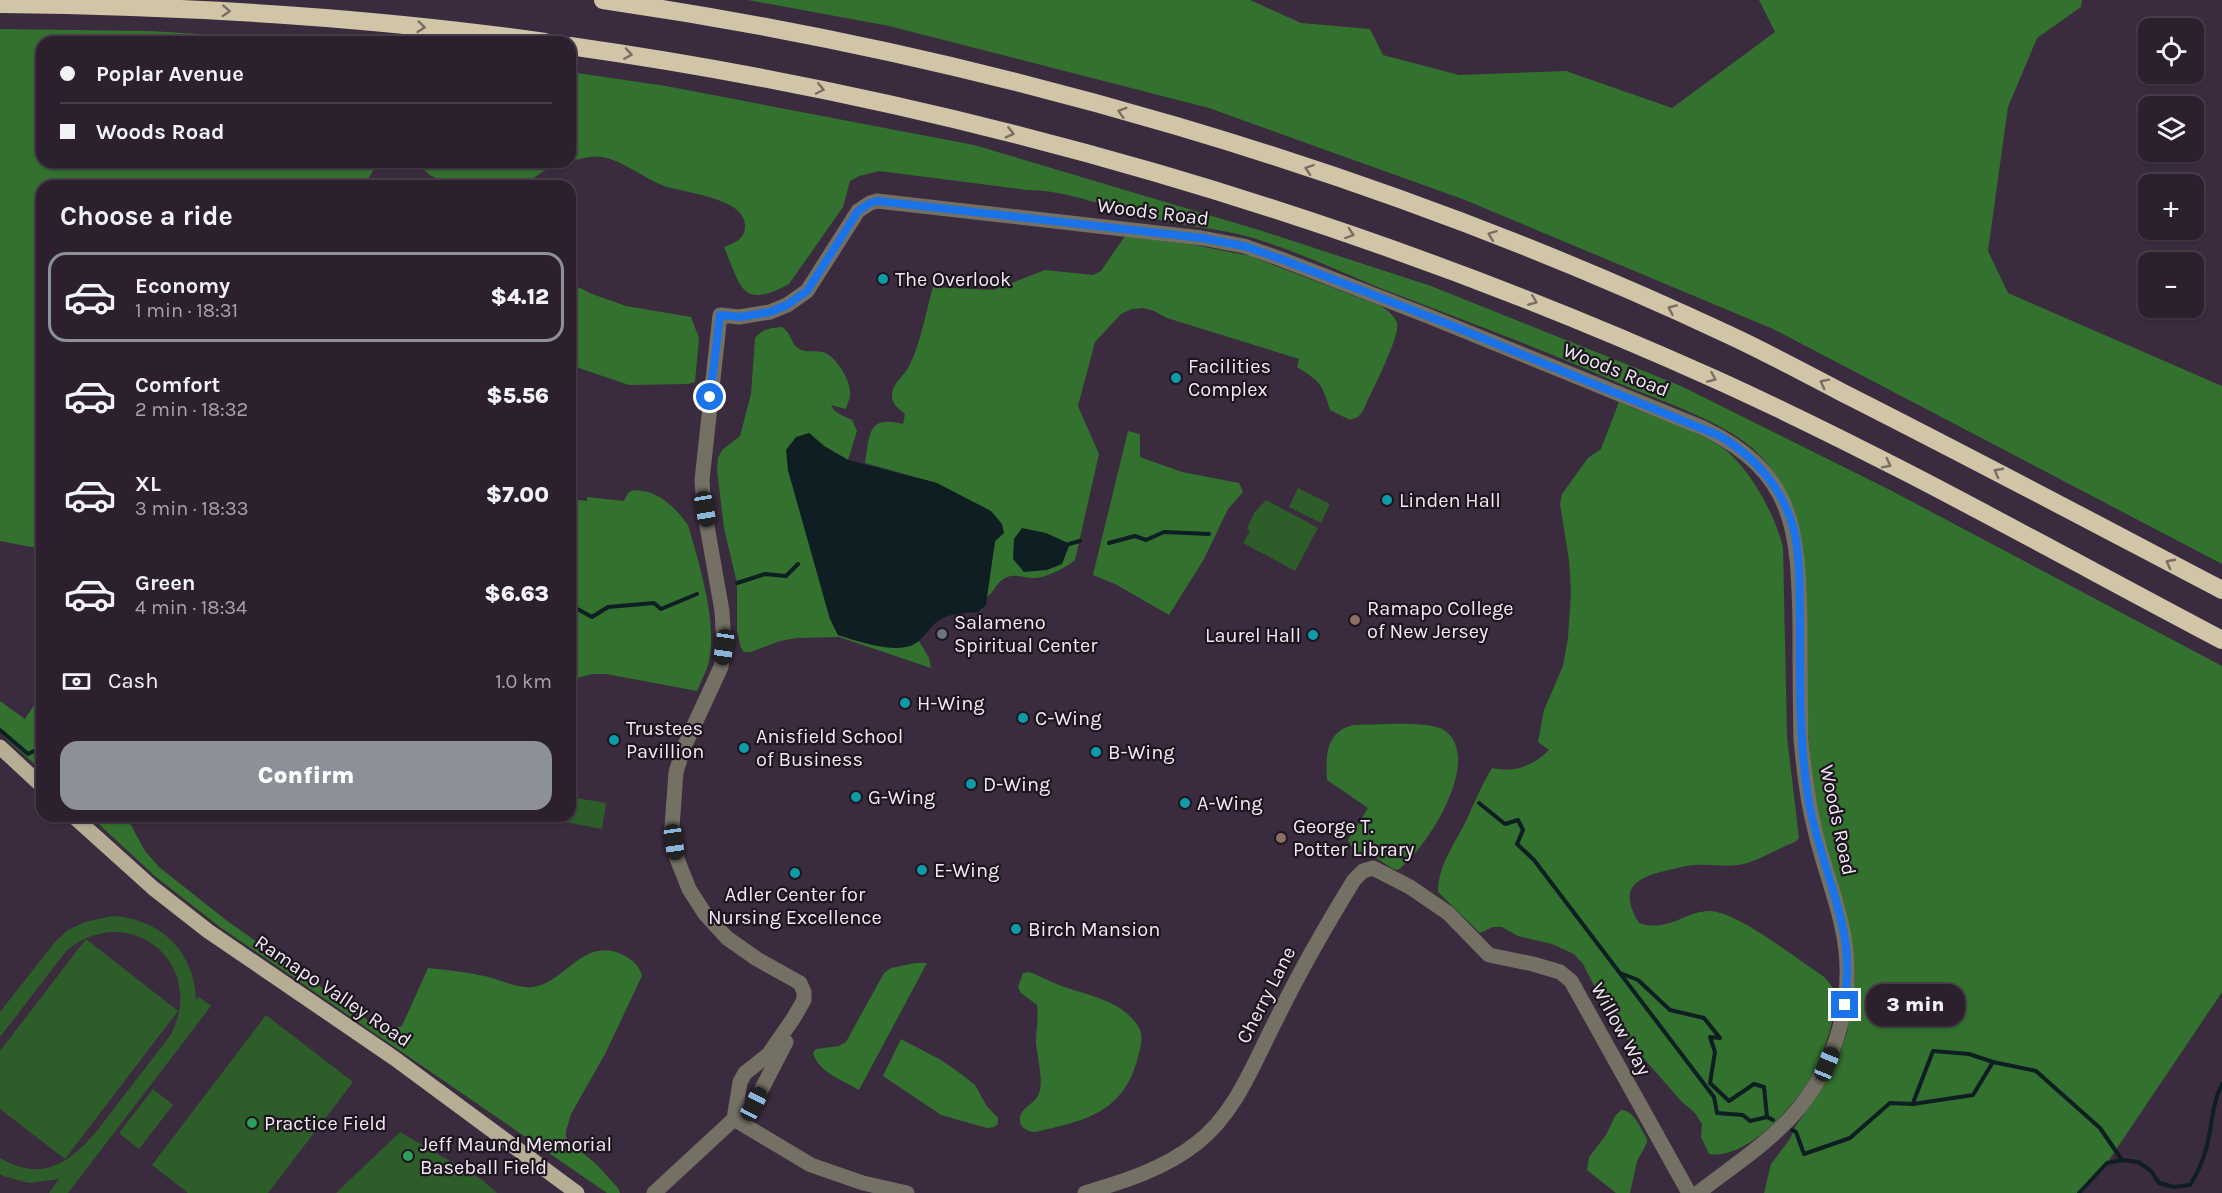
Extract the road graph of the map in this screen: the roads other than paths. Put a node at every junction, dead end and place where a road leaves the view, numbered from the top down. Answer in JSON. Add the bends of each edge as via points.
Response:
{"nodes":[{"id":1,"x":603,"y":0,"type":"edge"},
{"id":2,"x":0,"y":4,"type":"edge"},
{"id":3,"x":495,"y":36,"type":"edge"},
{"id":4,"x":576,"y":47,"type":"edge"},
{"id":5,"x":2222,"y":590,"type":"edge"},
{"id":6,"x":2222,"y":640,"type":"edge"},
{"id":7,"x":0,"y":747,"type":"edge"},
{"id":8,"x":36,"y":780,"type":"edge"},
{"id":9,"x":80,"y":822,"type":"edge"},
{"id":10,"x":1472,"y":938,"type":"joint"},
{"id":11,"x":793,"y":1019,"type":"junction"},
{"id":12,"x":734,"y":1119,"type":"junction"},
{"id":13,"x":577,"y":1193,"type":"edge"},
{"id":14,"x":654,"y":1193,"type":"edge"},
{"id":15,"x":907,"y":1193,"type":"edge"},
{"id":16,"x":1085,"y":1193,"type":"edge"},
{"id":17,"x":1689,"y":1193,"type":"edge"},
{"id":18,"x":1698,"y":1193,"type":"edge"}],
"edges":[{"from":5,"to":1,"type":"highway","one_way":true,"via":[[1726,333],[1596,276],[1424,209],[1240,147],[1011,82],[801,34]]},
{"from":2,"to":3,"type":"highway","one_way":true,"via":[[246,12]]},
{"from":4,"to":6,"type":"highway","one_way":true,"via":[[792,83],[979,125],[1162,175],[1407,254],[1558,312],[1759,400]]},
{"from":7,"to":8,"type":"main road"},
{"from":9,"to":13,"type":"main road","name":"Ramapo Valley Road","via":[[208,931],[394,1058]]},
{"from":10,"to":16,"type":"street","name":"Cherry Lane","via":[[1448,913],[1410,887],[1378,870],[1363,871],[1314,946],[1222,1118],[1199,1142],[1158,1168]]},
{"from":10,"to":17,"type":"street","name":"Willow Way","via":[[1489,955],[1560,972],[1571,981]]},
{"from":11,"to":12,"type":"street","via":[[788,1038],[754,1104]]},
{"from":11,"to":12,"type":"street","via":[[768,1055],[744,1073]]},
{"from":11,"to":18,"type":"street","name":"Woods Road","via":[[804,1000],[800,983],[757,959],[705,915],[676,856],[672,827],[676,772],[721,668],[724,647],[723,611],[702,480],[720,315],[740,317],[770,312],[807,291],[858,211],[877,201],[1244,246],[1449,324],[1703,428],[1753,460],[1786,508],[1797,550],[1804,770],[1814,827],[1846,946],[1845,1005],[1827,1064],[1806,1099],[1779,1129]]},
{"from":12,"to":14,"type":"street"},
{"from":12,"to":15,"type":"street","via":[[810,1165]]}]}
